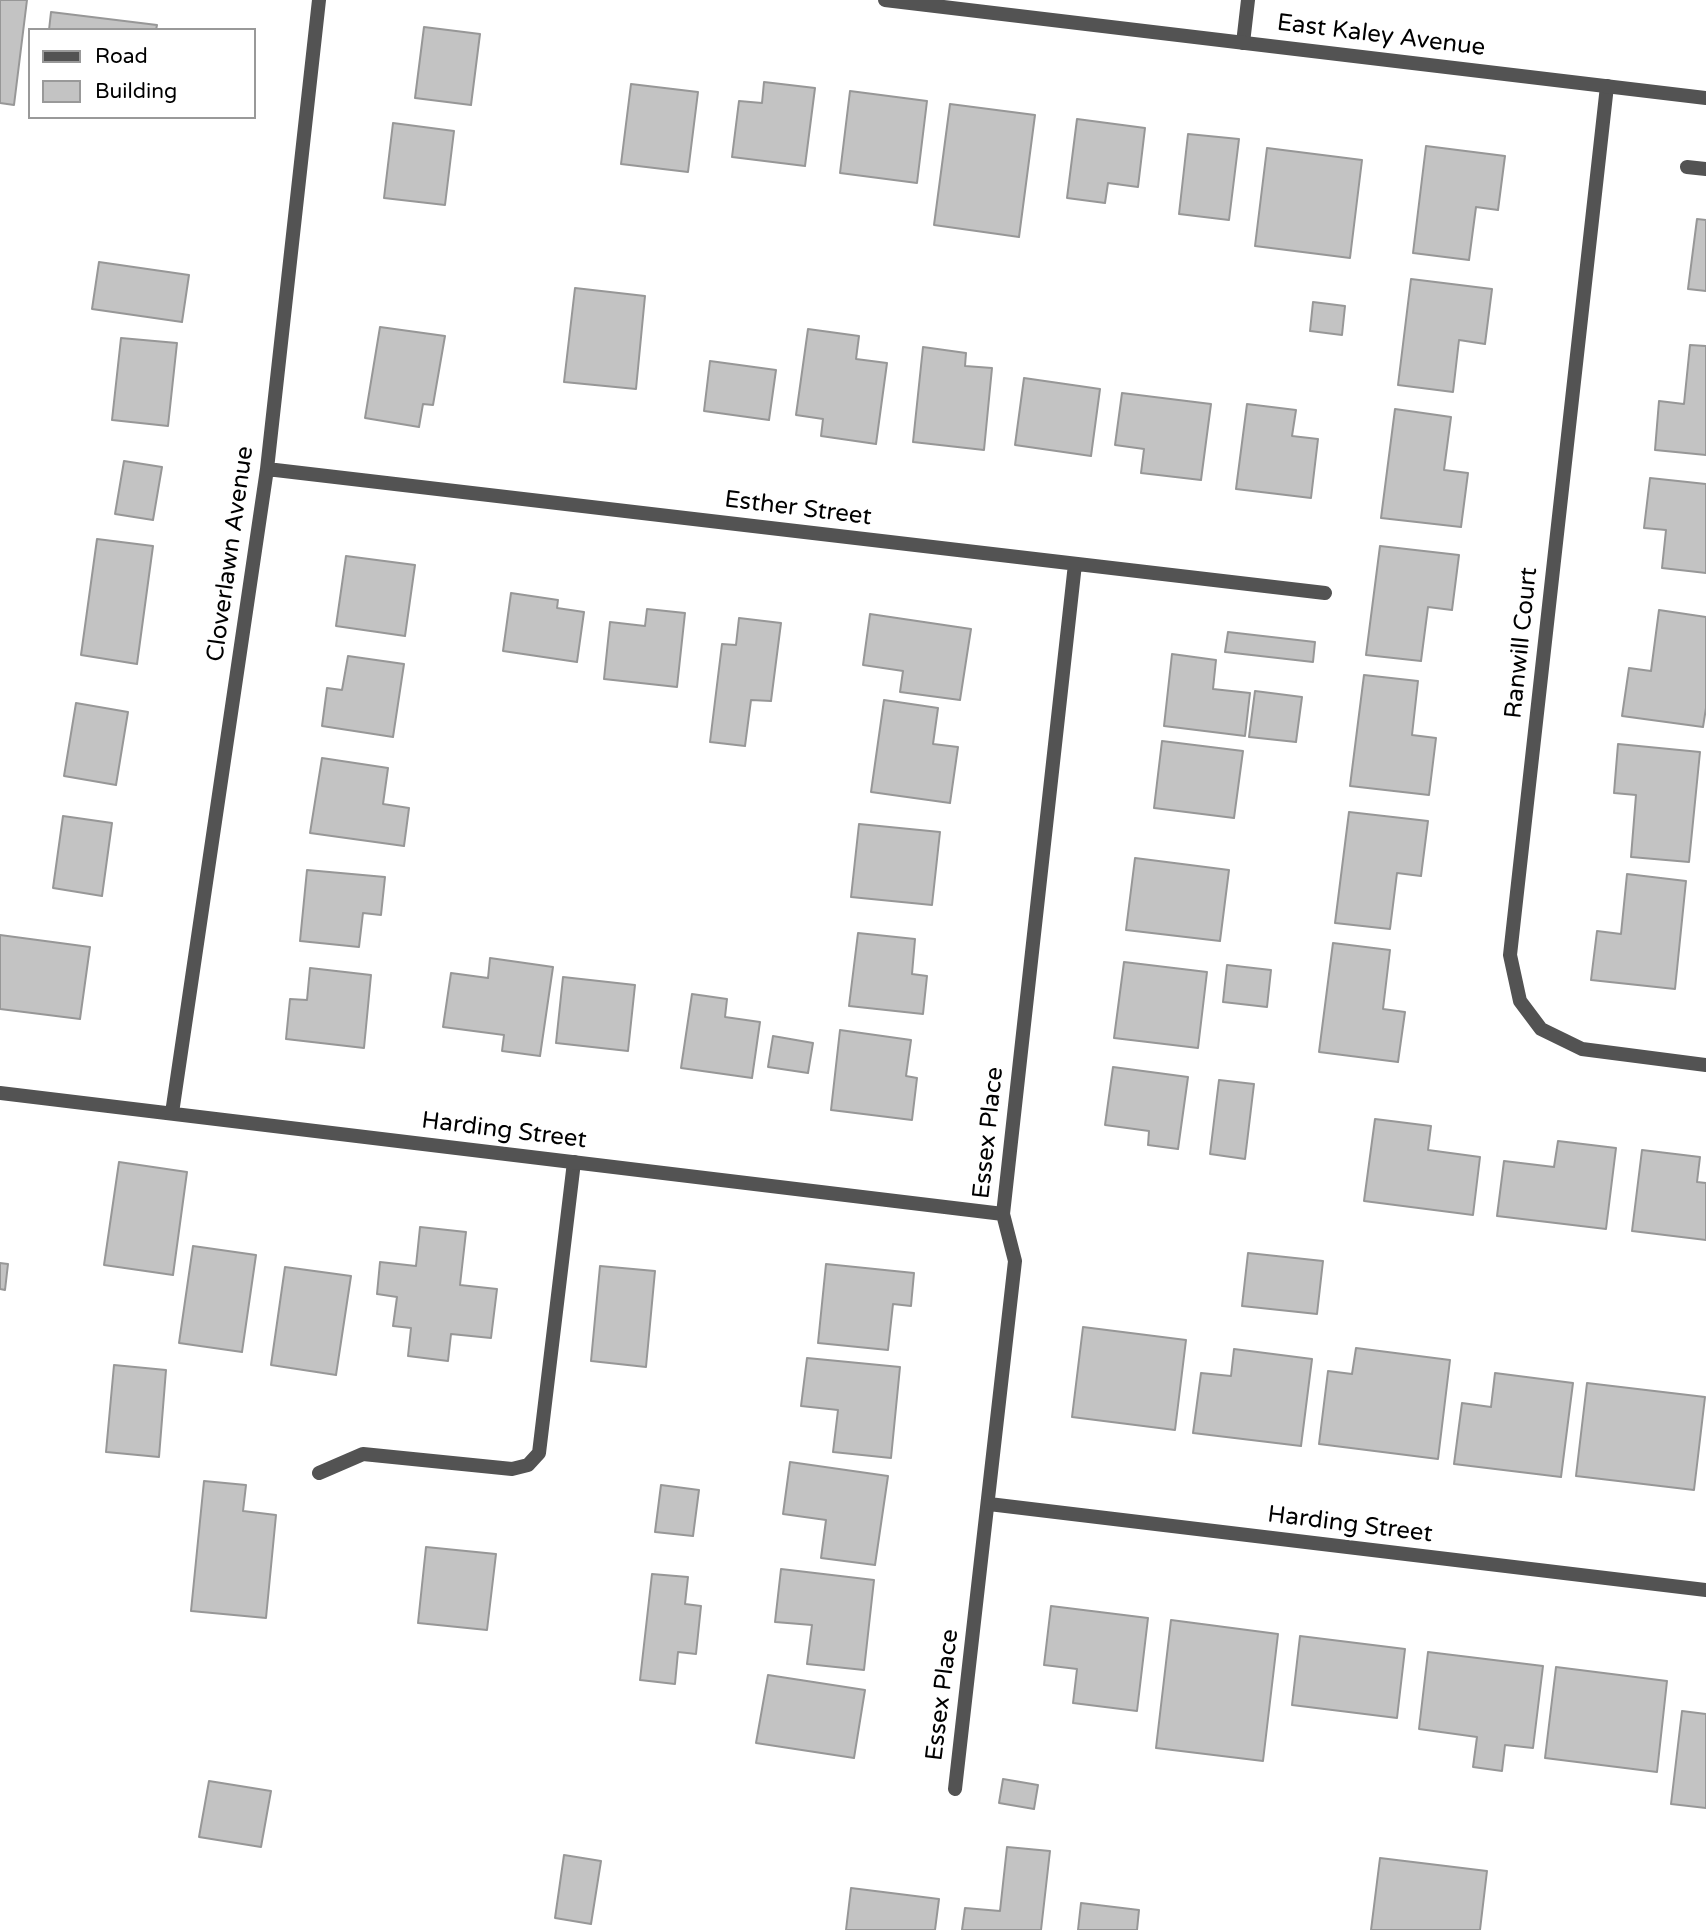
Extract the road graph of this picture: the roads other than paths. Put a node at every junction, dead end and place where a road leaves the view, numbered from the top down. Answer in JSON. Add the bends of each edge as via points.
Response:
{"nodes":[{"id":1,"x":319,"y":0,"type":"edge"},
{"id":2,"x":885,"y":0,"type":"edge"},
{"id":3,"x":1248,"y":0,"type":"edge"},
{"id":4,"x":1243,"y":43,"type":"junction"},
{"id":5,"x":1607,"y":86,"type":"junction"},
{"id":6,"x":1706,"y":98,"type":"edge"},
{"id":7,"x":1687,"y":167,"type":"dead end"},
{"id":8,"x":1706,"y":169,"type":"edge"},
{"id":9,"x":267,"y":469,"type":"junction"},
{"id":10,"x":1075,"y":564,"type":"junction"},
{"id":11,"x":1325,"y":593,"type":"dead end"},
{"id":12,"x":1706,"y":1065,"type":"edge"},
{"id":13,"x":0,"y":1093,"type":"edge"},
{"id":14,"x":172,"y":1113,"type":"junction"},
{"id":15,"x":574,"y":1162,"type":"junction"},
{"id":16,"x":1003,"y":1214,"type":"junction"},
{"id":17,"x":319,"y":1473,"type":"dead end"},
{"id":18,"x":989,"y":1504,"type":"junction"},
{"id":19,"x":1706,"y":1590,"type":"edge"},
{"id":20,"x":955,"y":1788,"type":"dead end"}],
"edges":[{"from":1,"to":9,"type":"street","name":"Cloverlawn Avenue"},
{"from":2,"to":4,"type":"street","name":"East Kaley Avenue"},
{"from":3,"to":4,"type":"street"},
{"from":4,"to":5,"type":"street","name":"East Kaley Avenue"},
{"from":5,"to":6,"type":"street","name":"East Kaley Avenue"},
{"from":5,"to":12,"type":"street","name":"Ranwill Court","via":[[1510,955],[1520,1001],[1541,1028],[1582,1049]]},
{"from":7,"to":8,"type":"street"},
{"from":9,"to":10,"type":"street","name":"Esther Street"},
{"from":9,"to":14,"type":"street","name":"Cloverlawn Avenue"},
{"from":10,"to":11,"type":"street","name":"Esther Street"},
{"from":10,"to":16,"type":"street","name":"Essex Place"},
{"from":13,"to":14,"type":"street","name":"Harding Street"},
{"from":14,"to":15,"type":"street","name":"Harding Street"},
{"from":15,"to":16,"type":"street","name":"Harding Street"},
{"from":15,"to":17,"type":"street","via":[[539,1453],[528,1465],[512,1469],[363,1454]]},
{"from":16,"to":18,"type":"street","name":"Essex Place","via":[[1015,1261]]},
{"from":18,"to":19,"type":"street","name":"Harding Street"},
{"from":18,"to":20,"type":"street","name":"Essex Place"}]}
